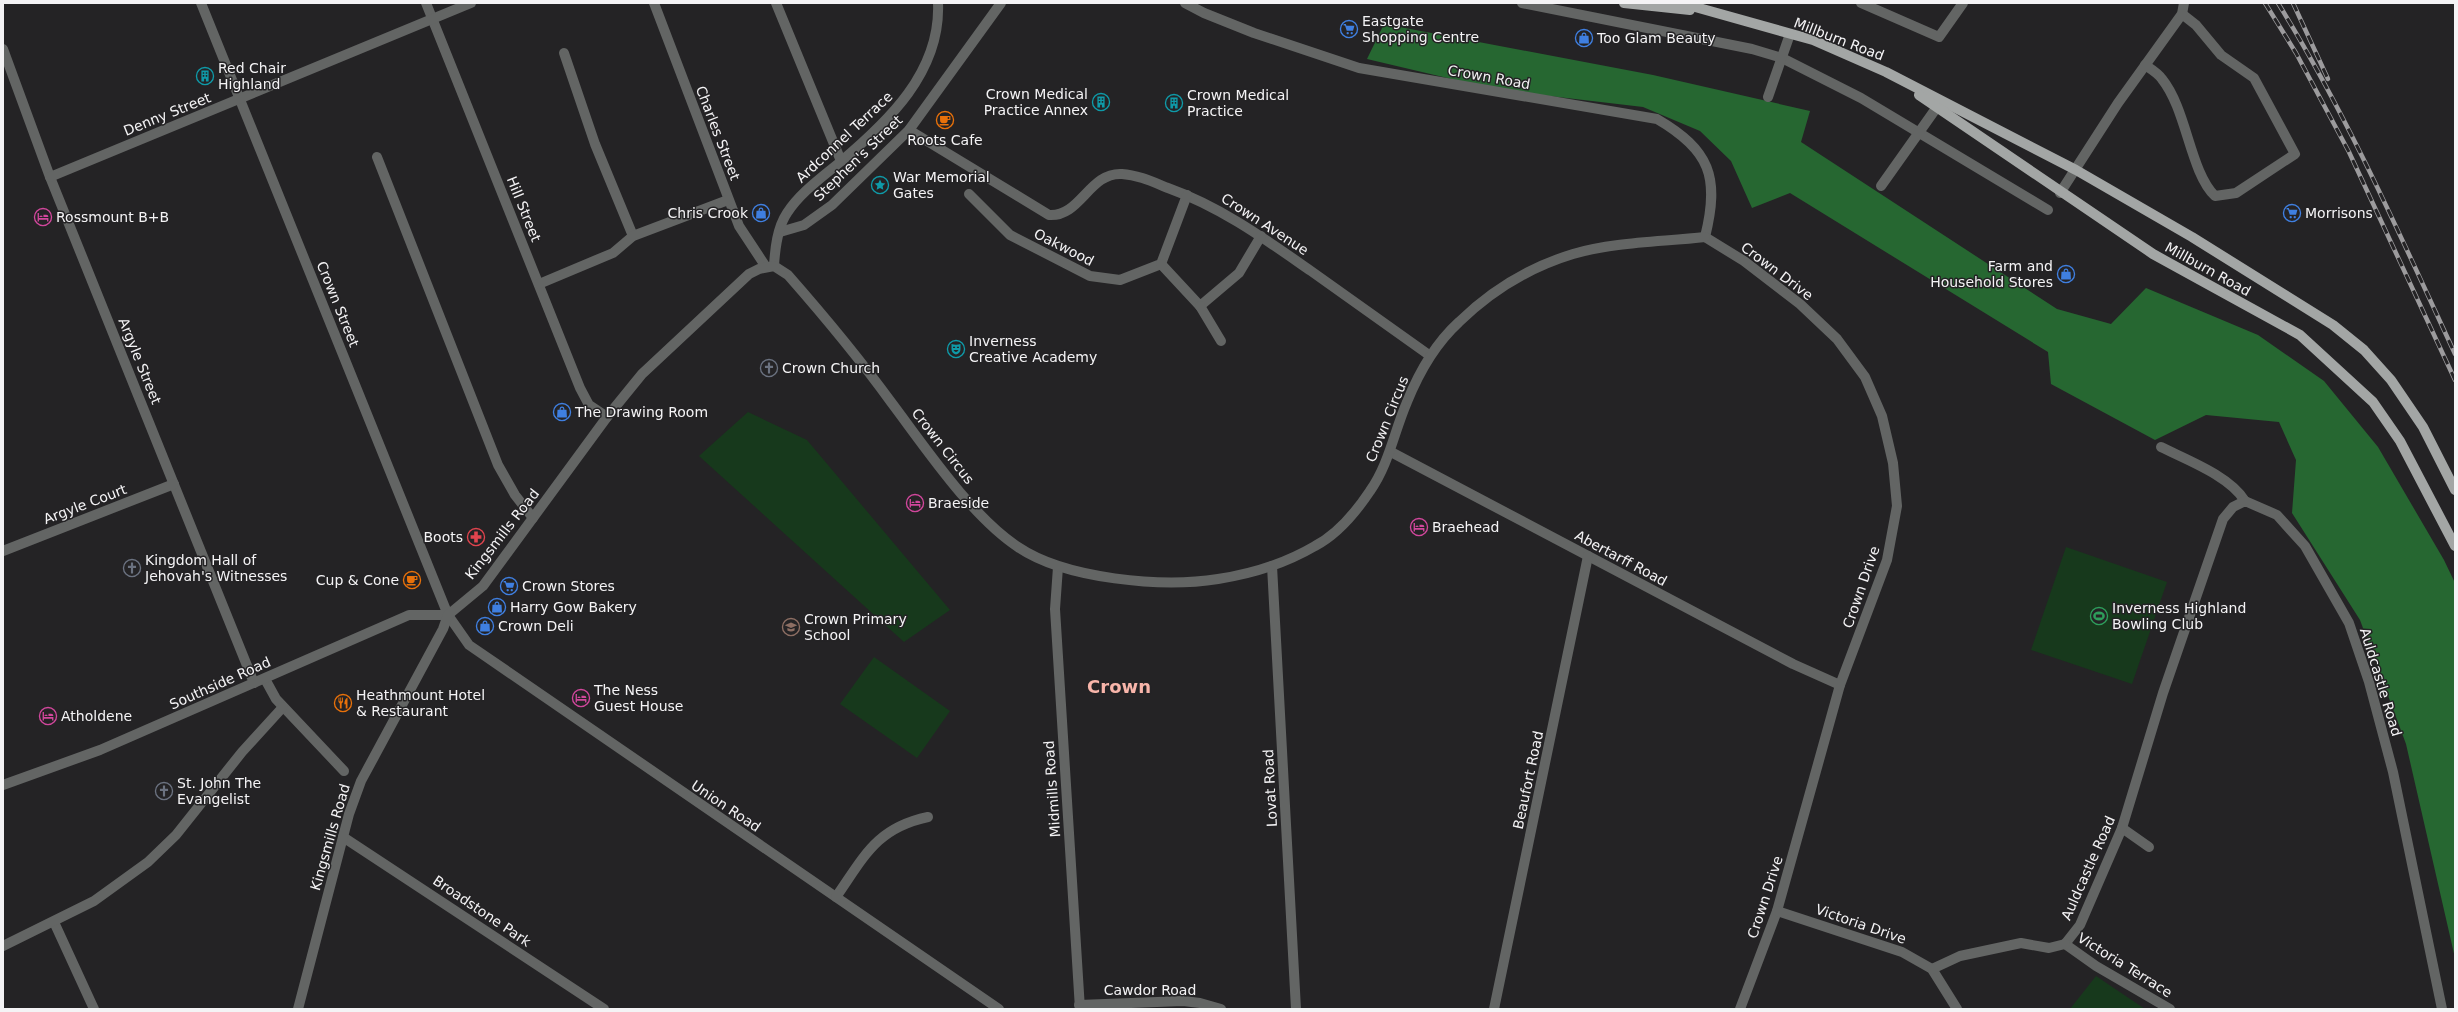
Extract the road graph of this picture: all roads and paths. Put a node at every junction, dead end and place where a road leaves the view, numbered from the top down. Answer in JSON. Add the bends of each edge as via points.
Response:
{"nodes":[{"id":1,"x":201,"y":3,"type":"edge"},
{"id":2,"x":426,"y":3,"type":"edge"},
{"id":3,"x":471,"y":3,"type":"edge"},
{"id":4,"x":654,"y":3,"type":"edge"},
{"id":5,"x":776,"y":3,"type":"edge"},
{"id":6,"x":938,"y":3,"type":"edge"},
{"id":7,"x":1185,"y":3,"type":"edge"},
{"id":8,"x":1522,"y":3,"type":"edge"},
{"id":9,"x":1624,"y":3,"type":"edge"},
{"id":10,"x":1681,"y":3,"type":"edge"},
{"id":11,"x":1861,"y":3,"type":"edge"},
{"id":12,"x":1963,"y":3,"type":"edge"},
{"id":13,"x":2184,"y":3,"type":"edge"},
{"id":14,"x":1000,"y":5,"type":"edge"},
{"id":15,"x":1712,"y":12,"type":"junction"},
{"id":16,"x":2182,"y":14,"type":"junction"},
{"id":17,"x":433,"y":19,"type":"junction"},
{"id":18,"x":1790,"y":34,"type":"junction"},
{"id":19,"x":3,"y":49,"type":"edge"},
{"id":20,"x":564,"y":53,"type":"dead end"},
{"id":21,"x":1782,"y":58,"type":"junction"},
{"id":22,"x":2146,"y":65,"type":"junction"},
{"id":23,"x":1886,"y":72,"type":"junction"},
{"id":24,"x":1768,"y":97,"type":"dead end"},
{"id":25,"x":240,"y":99,"type":"junction"},
{"id":26,"x":1937,"y":107,"type":"junction"},
{"id":27,"x":909,"y":130,"type":"junction"},
{"id":28,"x":1918,"y":133,"type":"junction"},
{"id":29,"x":377,"y":157,"type":"dead end"},
{"id":30,"x":841,"y":161,"type":"junction"},
{"id":31,"x":2076,"y":170,"type":"junction"},
{"id":32,"x":50,"y":177,"type":"junction"},
{"id":33,"x":1881,"y":186,"type":"dead end"},
{"id":34,"x":2060,"y":193,"type":"junction"},
{"id":35,"x":968,"y":194,"type":"dead end"},
{"id":36,"x":1187,"y":195,"type":"junction"},
{"id":37,"x":728,"y":200,"type":"junction"},
{"id":38,"x":2048,"y":210,"type":"dead end"},
{"id":39,"x":780,"y":232,"type":"junction"},
{"id":40,"x":633,"y":236,"type":"junction"},
{"id":41,"x":1261,"y":236,"type":"junction"},
{"id":42,"x":1705,"y":237,"type":"junction"},
{"id":43,"x":1161,"y":264,"type":"junction"},
{"id":44,"x":770,"y":267,"type":"junction"},
{"id":45,"x":539,"y":284,"type":"junction"},
{"id":46,"x":1200,"y":306,"type":"junction"},
{"id":47,"x":1221,"y":341,"type":"dead end"},
{"id":48,"x":1429,"y":355,"type":"junction"},
{"id":49,"x":607,"y":417,"type":"junction"},
{"id":50,"x":2162,"y":447,"type":"dead end"},
{"id":51,"x":1391,"y":452,"type":"junction"},
{"id":52,"x":174,"y":484,"type":"junction"},
{"id":53,"x":2455,"y":490,"type":"edge"},
{"id":54,"x":2245,"y":500,"type":"junction"},
{"id":55,"x":533,"y":518,"type":"junction"},
{"id":56,"x":2455,"y":546,"type":"edge"},
{"id":57,"x":4,"y":549,"type":"edge"},
{"id":58,"x":1588,"y":556,"type":"junction"},
{"id":59,"x":1272,"y":566,"type":"junction"},
{"id":60,"x":1058,"y":567,"type":"junction"},
{"id":61,"x":448,"y":615,"type":"junction"},
{"id":62,"x":265,"y":679,"type":"junction"},
{"id":63,"x":254,"y":683,"type":"junction"},
{"id":64,"x":1840,"y":685,"type":"junction"},
{"id":65,"x":283,"y":707,"type":"junction"},
{"id":66,"x":344,"y":771,"type":"dead end"},
{"id":67,"x":3,"y":785,"type":"edge"},
{"id":68,"x":928,"y":817,"type":"dead end"},
{"id":69,"x":2122,"y":828,"type":"junction"},
{"id":70,"x":343,"y":837,"type":"junction"},
{"id":71,"x":2149,"y":847,"type":"dead end"},
{"id":72,"x":836,"y":898,"type":"junction"},
{"id":73,"x":1778,"y":911,"type":"junction"},
{"id":74,"x":54,"y":922,"type":"junction"},
{"id":75,"x":2065,"y":944,"type":"junction"},
{"id":76,"x":3,"y":946,"type":"edge"},
{"id":77,"x":1932,"y":969,"type":"junction"},
{"id":78,"x":1079,"y":1007,"type":"edge"},
{"id":79,"x":94,"y":1009,"type":"edge"},
{"id":80,"x":298,"y":1009,"type":"edge"},
{"id":81,"x":604,"y":1009,"type":"edge"},
{"id":82,"x":999,"y":1009,"type":"edge"},
{"id":83,"x":1221,"y":1009,"type":"edge"},
{"id":84,"x":1296,"y":1009,"type":"edge"},
{"id":85,"x":1494,"y":1009,"type":"edge"},
{"id":86,"x":1740,"y":1009,"type":"edge"},
{"id":87,"x":1957,"y":1009,"type":"edge"},
{"id":88,"x":2170,"y":1009,"type":"edge"},
{"id":89,"x":2442,"y":1009,"type":"edge"}],
"edges":[{"from":1,"to":25,"type":"street","name":"Crown Street"},
{"from":2,"to":17,"type":"street","name":"Hill Street"},
{"from":3,"to":17,"type":"street","name":"Denny Street"},
{"from":4,"to":37,"type":"street","name":"Charles Street"},
{"from":5,"to":30,"type":"street"},
{"from":6,"to":30,"type":"street","name":"Ardconnel Terrace","via":[[939,20],[918,81],[896,111]]},
{"from":7,"to":42,"type":"street","name":"Crown Road","via":[[1254,33],[1359,68],[1657,119],[1682,133],[1701,154],[1708,167],[1710,217]]},
{"from":8,"to":21,"type":"street","via":[[1745,48]]},
{"from":9,"to":15,"type":"main road","name":"Millburn Road"},
{"from":10,"to":15,"type":"main road","name":"Millburn Road"},
{"from":11,"to":12,"type":"street","via":[[1939,37]]},
{"from":13,"to":16,"type":"street"},
{"from":14,"to":27,"type":"street","name":"Stephen's Street"},
{"from":15,"to":18,"type":"main road","name":"Millburn Road"},
{"from":16,"to":22,"type":"street"},
{"from":16,"to":22,"type":"street","via":[[2196,25],[2221,55],[2254,78],[2294,154],[2236,193],[2215,196],[2205,187],[2182,120],[2162,79]]},
{"from":17,"to":25,"type":"street","name":"Denny Street"},
{"from":17,"to":45,"type":"street","name":"Hill Street"},
{"from":18,"to":21,"type":"street"},
{"from":18,"to":23,"type":"main road","name":"Millburn Road","via":[[1813,40]]},
{"from":19,"to":32,"type":"street","name":"Argyle Street"},
{"from":20,"to":40,"type":"street","via":[[595,144]]},
{"from":21,"to":24,"type":"street"},
{"from":21,"to":28,"type":"street","via":[[1861,98]]},
{"from":22,"to":31,"type":"street"},
{"from":23,"to":26,"type":"main road","name":"Millburn Road"},
{"from":23,"to":31,"type":"main road","name":"Millburn Road"},
{"from":25,"to":32,"type":"street","name":"Denny Street"},
{"from":25,"to":61,"type":"street","name":"Crown Street"},
{"from":26,"to":28,"type":"street"},
{"from":26,"to":34,"type":"main road","name":"Millburn Road"},
{"from":27,"to":36,"type":"street","name":"Crown Avenue","via":[[1050,215],[1059,216],[1070,209],[1097,182],[1110,174],[1136,176]]},
{"from":27,"to":39,"type":"street","name":"Stephen's Street","via":[[832,205],[804,225]]},
{"from":28,"to":33,"type":"street"},
{"from":28,"to":38,"type":"street"},
{"from":29,"to":55,"type":"street","via":[[498,465],[515,495]]},
{"from":30,"to":39,"type":"street","name":"Ardconnel Terrace","via":[[812,184],[786,214]]},
{"from":31,"to":34,"type":"street"},
{"from":31,"to":53,"type":"main road","name":"Millburn Road","via":[[2192,237],[2333,325],[2364,350],[2391,380],[2423,427]]},
{"from":32,"to":52,"type":"street","name":"Argyle Street"},
{"from":34,"to":56,"type":"main road","name":"Millburn Road","via":[[2153,254],[2300,335],[2347,375],[2373,402],[2400,441]]},
{"from":35,"to":43,"type":"street","name":"Oakwood","via":[[1010,235],[1090,276],[1120,280]]},
{"from":36,"to":41,"type":"street","name":"Crown Avenue","via":[[1216,208]]},
{"from":36,"to":43,"type":"street"},
{"from":37,"to":40,"type":"street"},
{"from":37,"to":44,"type":"street","name":"Charles Street","via":[[744,234]]},
{"from":39,"to":44,"type":"street","name":"Ardconnel Terrace"},
{"from":40,"to":45,"type":"street","via":[[613,253]]},
{"from":41,"to":46,"type":"street","via":[[1238,273]]},
{"from":41,"to":48,"type":"street","name":"Crown Avenue"},
{"from":42,"to":48,"type":"street","name":"Crown Circus","via":[[1599,249],[1573,254],[1548,263],[1518,277],[1489,297],[1458,322]]},
{"from":42,"to":64,"type":"street","name":"Crown Drive","via":[[1744,261],[1800,304],[1837,339],[1865,377],[1882,416],[1893,463],[1897,506],[1887,560]]},
{"from":43,"to":46,"type":"street"},
{"from":44,"to":49,"type":"street","name":"Kingsmills Road","via":[[749,274],[676,341],[642,374]]},
{"from":44,"to":60,"type":"street","name":"Crown Circus","via":[[788,275],[812,303],[870,374],[932,457],[988,522],[1019,548]]},
{"from":45,"to":49,"type":"street","name":"Hill Street","via":[[580,388],[589,405]]},
{"from":46,"to":47,"type":"street"},
{"from":48,"to":51,"type":"street","name":"Crown Circus","via":[[1406,402]]},
{"from":49,"to":55,"type":"street","name":"Kingsmills Road"},
{"from":50,"to":54,"type":"street","via":[[2239,489]]},
{"from":51,"to":58,"type":"street","name":"Abertarff Road"},
{"from":51,"to":59,"type":"street","name":"Crown Circus","via":[[1372,489],[1350,519],[1317,545]]},
{"from":52,"to":57,"type":"street","name":"Argyle Court"},
{"from":52,"to":63,"type":"street","name":"Argyle Street"},
{"from":54,"to":69,"type":"street","name":"Auldcastle Road","via":[[2233,507],[2223,518],[2163,693]]},
{"from":54,"to":89,"type":"street","name":"Auldcastle Road","via":[[2277,515],[2304,546],[2349,623],[2370,682],[2393,772]]},
{"from":55,"to":61,"type":"street","name":"Kingsmills Road","via":[[483,586]]},
{"from":58,"to":64,"type":"street","name":"Abertarff Road","via":[[1794,664]]},
{"from":58,"to":85,"type":"street","name":"Beaufort Road"},
{"from":59,"to":60,"type":"street","name":"Crown Circus","via":[[1218,579],[1159,582],[1111,578]]},
{"from":59,"to":84,"type":"street","name":"Lovat Road"},
{"from":60,"to":78,"type":"street","name":"Midmills Road","via":[[1054,609]]},
{"from":61,"to":62,"type":"street","name":"Southside Road","via":[[409,615]]},
{"from":61,"to":70,"type":"street","name":"Kingsmills Road","via":[[443,629],[361,781]]},
{"from":61,"to":72,"type":"street","name":"Union Road","via":[[469,645],[507,673]]},
{"from":62,"to":63,"type":"street","name":"Southside Road"},
{"from":62,"to":65,"type":"street"},
{"from":63,"to":67,"type":"street","name":"Southside Road","via":[[100,750]]},
{"from":64,"to":73,"type":"street","name":"Crown Drive"},
{"from":65,"to":66,"type":"street"},
{"from":65,"to":74,"type":"street","via":[[242,752],[176,835],[148,862],[94,901]]},
{"from":68,"to":72,"type":"street","via":[[895,827],[878,839]]},
{"from":69,"to":71,"type":"street"},
{"from":69,"to":75,"type":"street","name":"Auldcastle Road","via":[[2080,925]]},
{"from":70,"to":80,"type":"street","name":"Kingsmills Road"},
{"from":70,"to":81,"type":"street","name":"Broadstone Park"},
{"from":72,"to":82,"type":"street","name":"Union Road"},
{"from":73,"to":77,"type":"street","name":"Victoria Drive","via":[[1902,952]]},
{"from":73,"to":86,"type":"street","name":"Crown Drive"},
{"from":74,"to":76,"type":"street"},
{"from":74,"to":79,"type":"street"},
{"from":75,"to":77,"type":"street","via":[[2050,948],[2021,943],[1960,956]]},
{"from":75,"to":88,"type":"street","name":"Victoria Terrace","via":[[2096,966]]},
{"from":77,"to":87,"type":"street","name":"Victoria Drive"},
{"from":78,"to":83,"type":"street","name":"Cawdor Road","via":[[1183,1001]]}]}
